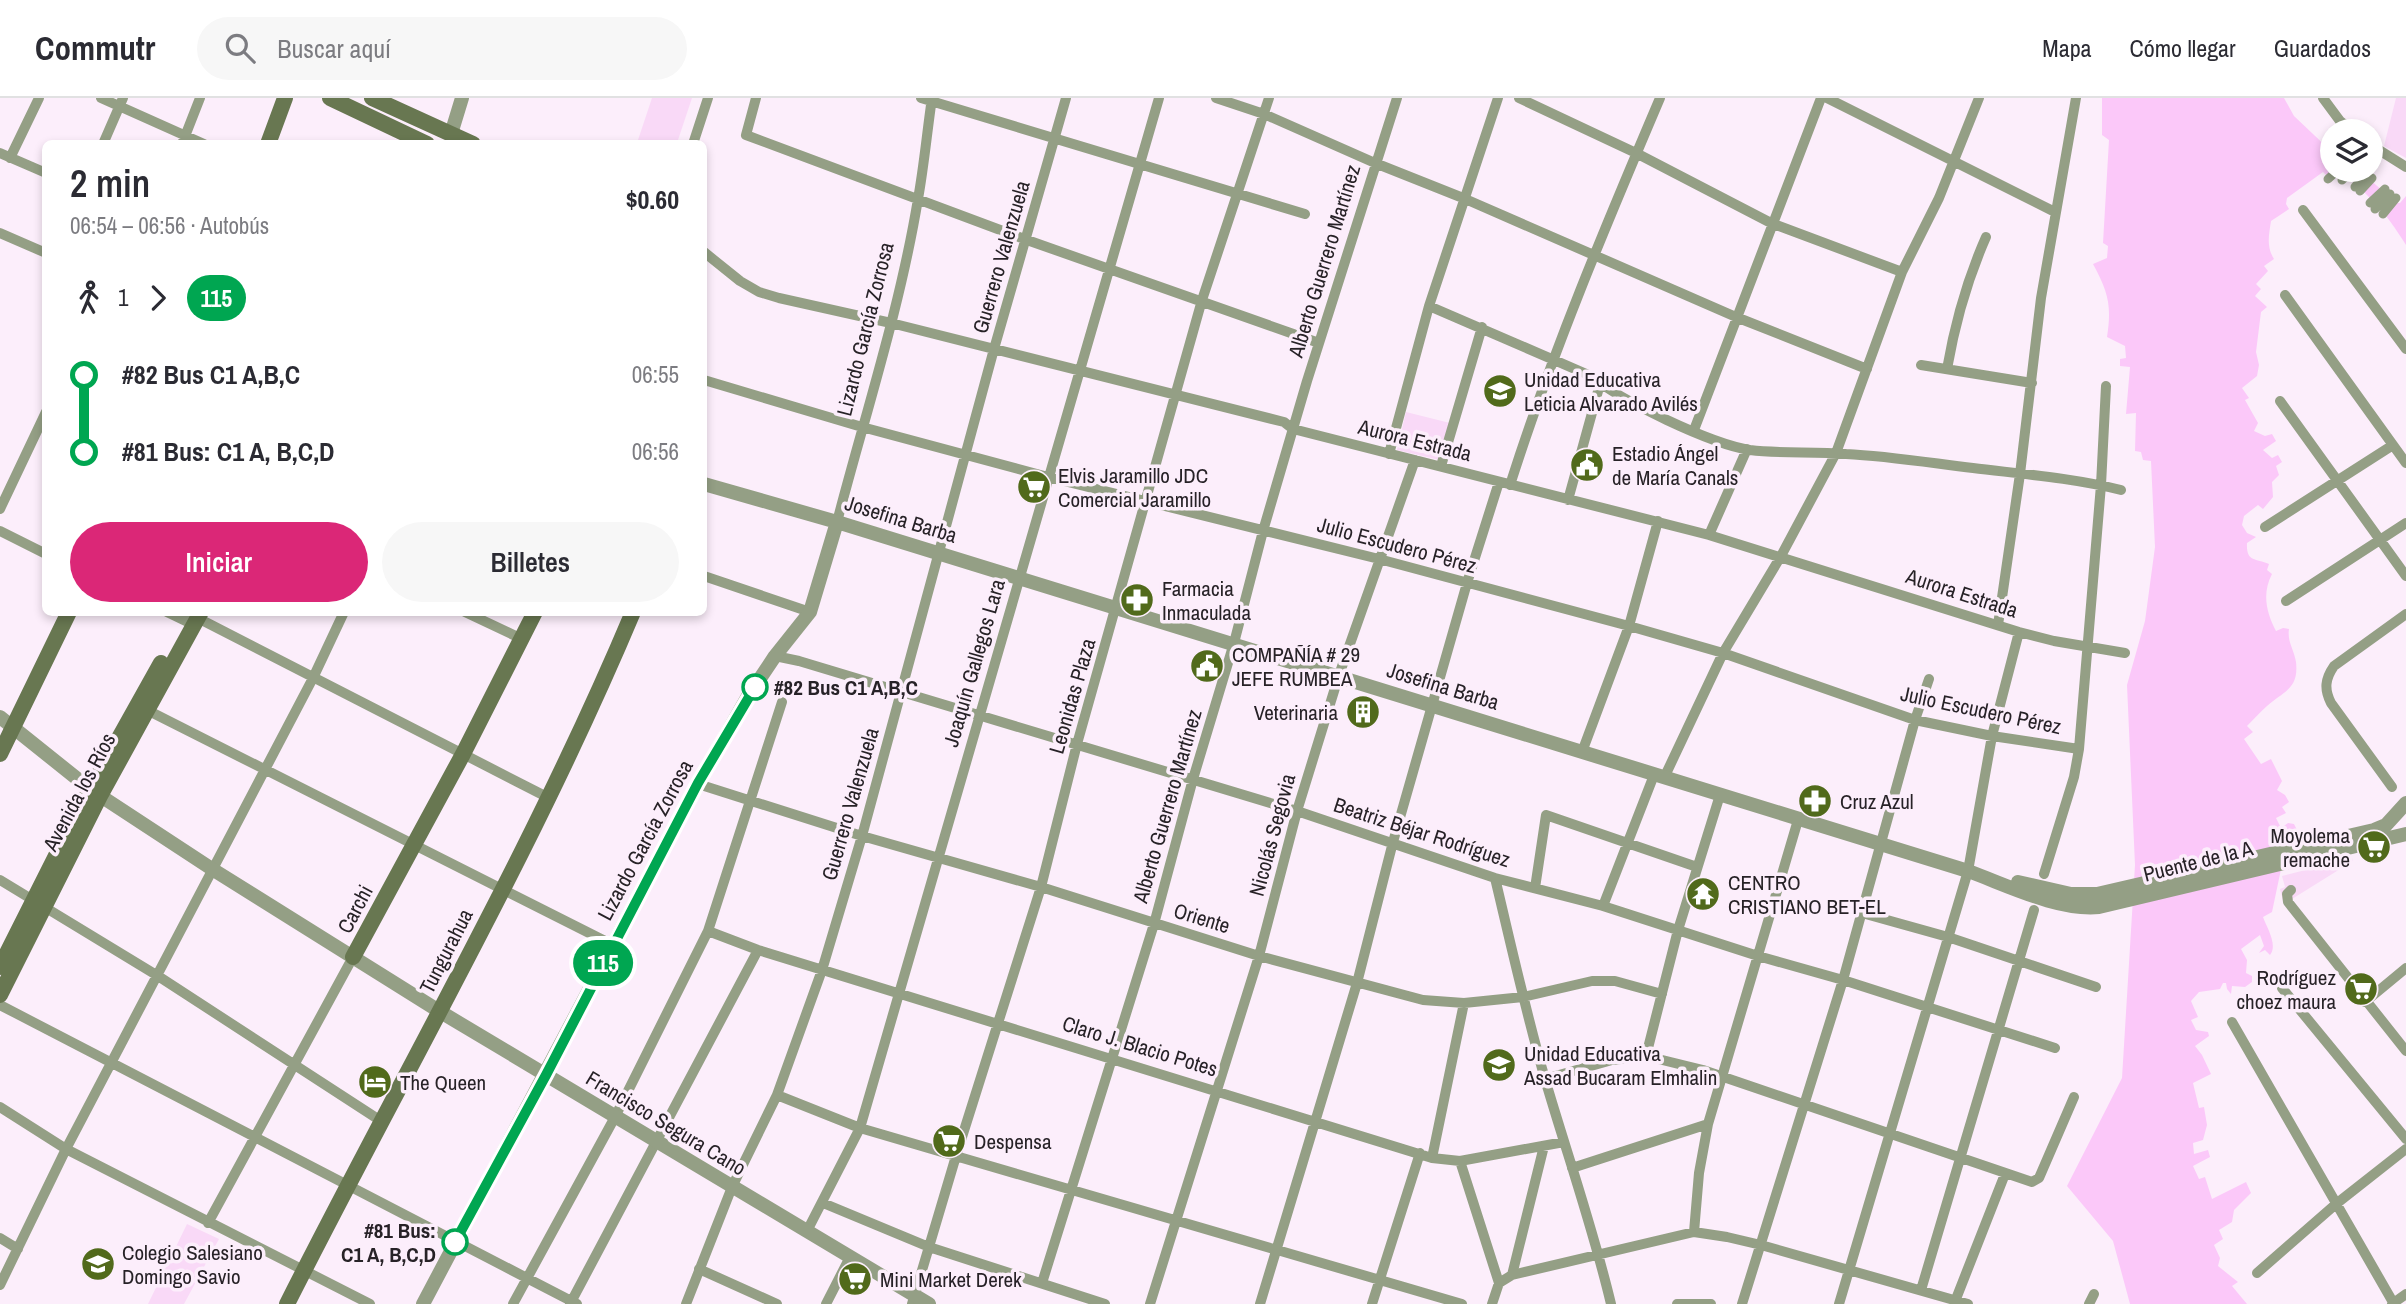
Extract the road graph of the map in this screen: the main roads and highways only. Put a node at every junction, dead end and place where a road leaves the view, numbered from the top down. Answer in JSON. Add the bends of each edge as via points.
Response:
{"nodes":[{"id":1,"x":285,"y":98,"type":"edge"},
{"id":2,"x":330,"y":98,"type":"edge"},
{"id":3,"x":372,"y":98,"type":"edge"},
{"id":4,"x":449,"y":139,"type":"edge"},
{"id":5,"x":269,"y":140,"type":"edge"},
{"id":6,"x":419,"y":140,"type":"edge"},
{"id":7,"x":56,"y":616,"type":"edge"},
{"id":8,"x":67,"y":616,"type":"edge"},
{"id":9,"x":533,"y":616,"type":"edge"},
{"id":10,"x":631,"y":616,"type":"edge"},
{"id":11,"x":193,"y":617,"type":"edge"},
{"id":12,"x":5,"y":724,"type":"edge"},
{"id":13,"x":0,"y":754,"type":"edge"},
{"id":14,"x":38,"y":903,"type":"junction"},
{"id":15,"x":353,"y":957,"type":"road end"},
{"id":16,"x":0,"y":967,"type":"edge"},
{"id":17,"x":0,"y":995,"type":"edge"},
{"id":18,"x":287,"y":1304,"type":"edge"}],
"edges":[{"from":1,"to":5,"type":"main road"},
{"from":2,"to":6,"type":"main road"},
{"from":3,"to":4,"type":"main road"},
{"from":7,"to":12,"type":"main road"},
{"from":8,"to":12,"type":"main road"},
{"from":9,"to":15,"type":"main road","name":"Carchi"},
{"from":10,"to":18,"type":"main road","name":"Tungurahua","via":[[502,889]]},
{"from":11,"to":14,"type":"main road","name":"Avenida los Ríos"},
{"from":12,"to":13,"type":"main road"},
{"from":14,"to":16,"type":"main road","name":"Avenida los Ríos"},
{"from":14,"to":17,"type":"main road","name":"Avenida los Ríos"}]}
